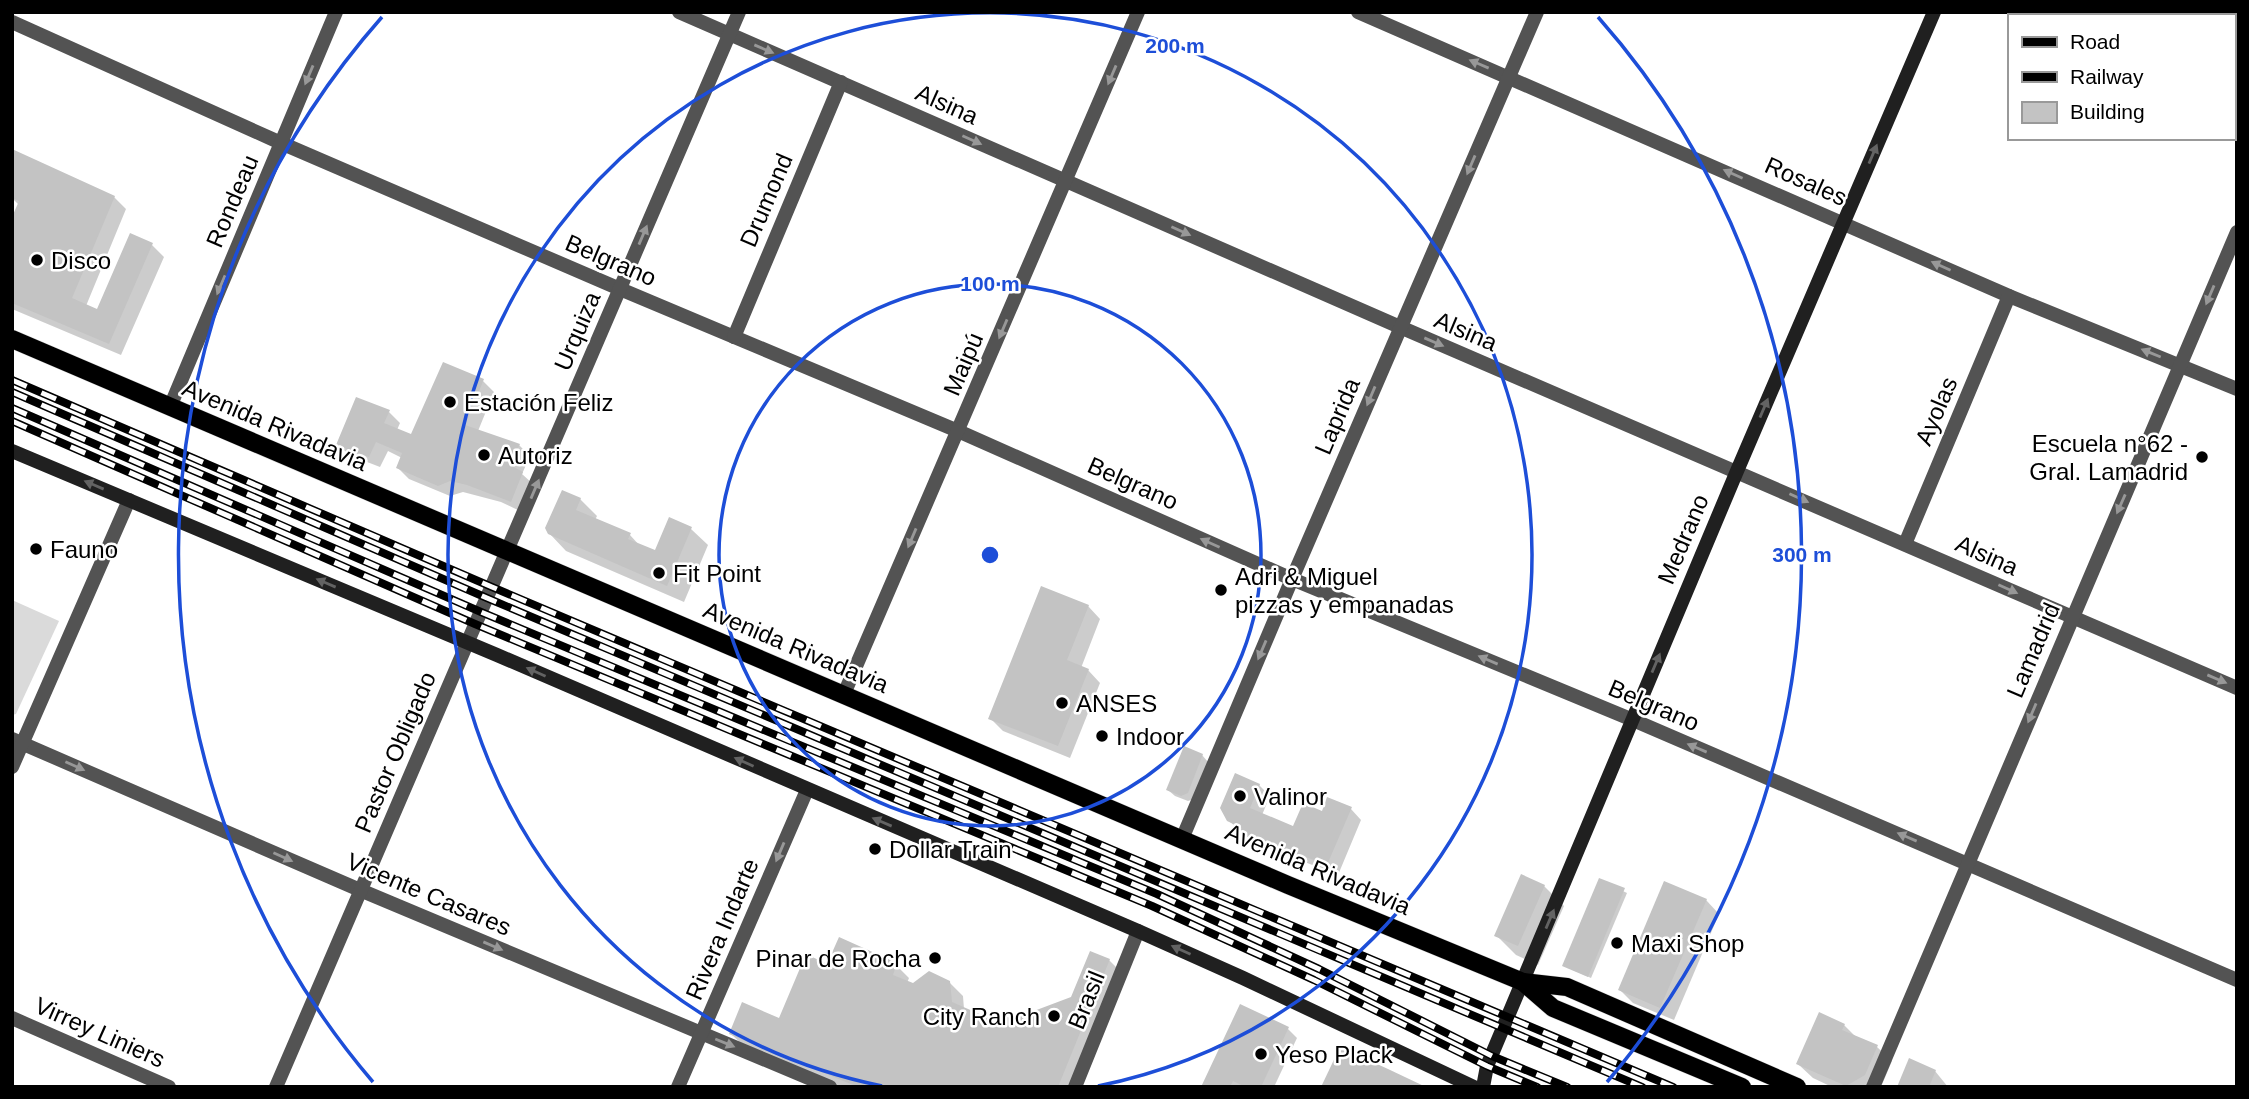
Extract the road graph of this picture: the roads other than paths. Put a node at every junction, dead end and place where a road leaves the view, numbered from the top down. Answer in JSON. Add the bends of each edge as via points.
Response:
{"nodes":[{"id":1,"x":336,"y":12,"type":"edge"},
{"id":2,"x":679,"y":12,"type":"edge"},
{"id":3,"x":739,"y":12,"type":"edge"},
{"id":4,"x":1138,"y":12,"type":"edge"},
{"id":5,"x":1358,"y":12,"type":"edge"},
{"id":6,"x":1537,"y":12,"type":"edge"},
{"id":7,"x":1934,"y":12,"type":"edge"},
{"id":8,"x":12,"y":22,"type":"edge"},
{"id":9,"x":729,"y":34,"type":"junction"},
{"id":10,"x":1509,"y":76,"type":"junction"},
{"id":11,"x":841,"y":82,"type":"junction"},
{"id":12,"x":281,"y":143,"type":"junction"},
{"id":13,"x":1066,"y":182,"type":"junction"},
{"id":14,"x":1844,"y":222,"type":"junction"},
{"id":15,"x":2237,"y":232,"type":"edge"},
{"id":16,"x":620,"y":289,"type":"junction"},
{"id":17,"x":2009,"y":296,"type":"junction"},
{"id":18,"x":1400,"y":327,"type":"junction"},
{"id":19,"x":734,"y":337,"type":"junction"},
{"id":20,"x":12,"y":339,"type":"edge"},
{"id":21,"x":2181,"y":365,"type":"junction"},
{"id":22,"x":2237,"y":389,"type":"edge"},
{"id":23,"x":170,"y":407,"type":"junction"},
{"id":24,"x":958,"y":431,"type":"junction"},
{"id":25,"x":12,"y":450,"type":"edge"},
{"id":26,"x":1737,"y":471,"type":"junction"},
{"id":27,"x":130,"y":500,"type":"junction"},
{"id":28,"x":1905,"y":544,"type":"junction"},
{"id":29,"x":508,"y":552,"type":"junction"},
{"id":30,"x":1292,"y":579,"type":"junction"},
{"id":31,"x":2071,"y":618,"type":"junction"},
{"id":32,"x":468,"y":642,"type":"junction"},
{"id":33,"x":2237,"y":688,"type":"edge"},
{"id":34,"x":844,"y":694,"type":"junction"},
{"id":35,"x":1633,"y":720,"type":"junction"},
{"id":36,"x":18,"y":741,"type":"edge"},
{"id":37,"x":12,"y":767,"type":"edge"},
{"id":38,"x":807,"y":790,"type":"junction"},
{"id":39,"x":1182,"y":839,"type":"junction"},
{"id":40,"x":1969,"y":864,"type":"junction"},
{"id":41,"x":360,"y":890,"type":"junction"},
{"id":42,"x":1138,"y":931,"type":"junction"},
{"id":43,"x":2237,"y":980,"type":"edge"},
{"id":44,"x":1523,"y":982,"type":"junction"},
{"id":45,"x":12,"y":1018,"type":"edge"},
{"id":46,"x":701,"y":1033,"type":"junction"},
{"id":47,"x":169,"y":1087,"type":"edge"},
{"id":48,"x":276,"y":1087,"type":"edge"},
{"id":49,"x":678,"y":1087,"type":"edge"},
{"id":50,"x":830,"y":1087,"type":"edge"},
{"id":51,"x":1075,"y":1087,"type":"edge"},
{"id":52,"x":1474,"y":1087,"type":"edge"},
{"id":53,"x":1483,"y":1087,"type":"edge"},
{"id":54,"x":1742,"y":1087,"type":"edge"},
{"id":55,"x":1797,"y":1087,"type":"edge"},
{"id":56,"x":1872,"y":1087,"type":"edge"}],
"edges":[{"from":1,"to":12,"type":"street","name":"Rondeau","one_way":true},
{"from":2,"to":9,"type":"street","name":"Alsina"},
{"from":3,"to":9,"type":"street","name":"Urquiza"},
{"from":4,"to":13,"type":"street","name":"Maipú","one_way":true},
{"from":10,"to":5,"type":"street","name":"Rosales","one_way":true},
{"from":6,"to":10,"type":"street","name":"Laprida"},
{"from":14,"to":7,"type":"main road","name":"Medrano","one_way":true},
{"from":8,"to":12,"type":"street","name":"Belgrano"},
{"from":9,"to":11,"type":"street","name":"Alsina","one_way":true},
{"from":16,"to":9,"type":"street","name":"Urquiza","one_way":true},
{"from":14,"to":10,"type":"street","name":"Rosales","one_way":true},
{"from":10,"to":18,"type":"street","name":"Laprida","one_way":true},
{"from":11,"to":13,"type":"street","name":"Alsina","one_way":true},
{"from":11,"to":19,"type":"street","name":"Drumond"},
{"from":12,"to":16,"type":"street","name":"Belgrano"},
{"from":12,"to":23,"type":"street","name":"Rondeau","one_way":true},
{"from":13,"to":18,"type":"street","name":"Alsina","one_way":true},
{"from":13,"to":24,"type":"street","name":"Maipú","one_way":true},
{"from":17,"to":14,"type":"street","name":"Rosales","one_way":true},
{"from":26,"to":14,"type":"main road","name":"Medrano","one_way":true},
{"from":15,"to":21,"type":"street","name":"Lamadrid","one_way":true},
{"from":16,"to":19,"type":"street","name":"Belgrano"},
{"from":29,"to":16,"type":"street","name":"Urquiza","one_way":true},
{"from":21,"to":17,"type":"street","name":"Rosales","one_way":true},
{"from":17,"to":28,"type":"street","name":"Ayolas"},
{"from":18,"to":26,"type":"street","name":"Alsina","one_way":true},
{"from":18,"to":30,"type":"street","name":"Laprida","one_way":true},
{"from":19,"to":24,"type":"street","name":"Belgrano"},
{"from":20,"to":23,"type":"main road","name":"Avenida Rivadavia"},
{"from":21,"to":22,"type":"street","name":"Rosales"},
{"from":21,"to":31,"type":"street","name":"Lamadrid","one_way":true},
{"from":23,"to":29,"type":"main road","name":"Avenida Rivadavia"},
{"from":30,"to":24,"type":"street","name":"Belgrano","one_way":true},
{"from":24,"to":34,"type":"street","name":"Maipú","one_way":true},
{"from":27,"to":25,"type":"main road","one_way":true},
{"from":26,"to":28,"type":"street","name":"Alsina","one_way":true},
{"from":35,"to":26,"type":"main road","name":"Medrano","one_way":true},
{"from":32,"to":27,"type":"main road","one_way":true},
{"from":27,"to":36,"type":"street"},
{"from":28,"to":31,"type":"street","name":"Alsina","one_way":true},
{"from":29,"to":32,"type":"street","name":"Pastor Obligado"},
{"from":29,"to":34,"type":"main road","name":"Avenida Rivadavia"},
{"from":35,"to":30,"type":"street","name":"Belgrano","one_way":true},
{"from":30,"to":39,"type":"street","name":"Laprida","one_way":true},
{"from":31,"to":33,"type":"street","name":"Alsina","one_way":true},
{"from":31,"to":40,"type":"street","name":"Lamadrid","one_way":true},
{"from":38,"to":32,"type":"main road","one_way":true},
{"from":32,"to":41,"type":"street","name":"Pastor Obligado"},
{"from":34,"to":39,"type":"main road","name":"Avenida Rivadavia"},
{"from":40,"to":35,"type":"street","name":"Belgrano","one_way":true},
{"from":44,"to":35,"type":"main road","name":"Medrano","one_way":true},
{"from":36,"to":37,"type":"street"},
{"from":36,"to":41,"type":"street","name":"Vicente Casares","one_way":true},
{"from":42,"to":38,"type":"main road","one_way":true},
{"from":38,"to":46,"type":"street","name":"Rivera Indarte","one_way":true},
{"from":39,"to":44,"type":"main road","name":"Avenida Rivadavia"},
{"from":40,"to":43,"type":"street","name":"Belgrano"},
{"from":40,"to":56,"type":"street","name":"Lamadrid"},
{"from":41,"to":46,"type":"street","name":"Vicente Casares","one_way":true},
{"from":41,"to":48,"type":"street","name":"Pastor Obligado"},
{"from":42,"to":51,"type":"street","name":"Brasil"},
{"from":52,"to":42,"type":"main road","one_way":true},
{"from":44,"to":53,"type":"main road","name":"Medrano"},
{"from":44,"to":54,"type":"main road","name":"Avenida Rivadavia","via":[[1553,1008]]},
{"from":44,"to":55,"type":"main road","name":"Avenida Rivadavia","via":[[1567,986]]},
{"from":45,"to":47,"type":"street","name":"Virrey Liniers"},
{"from":46,"to":49,"type":"street","name":"Rivera Indarte"},
{"from":46,"to":50,"type":"street","name":"Vicente Casares","one_way":true}]}
